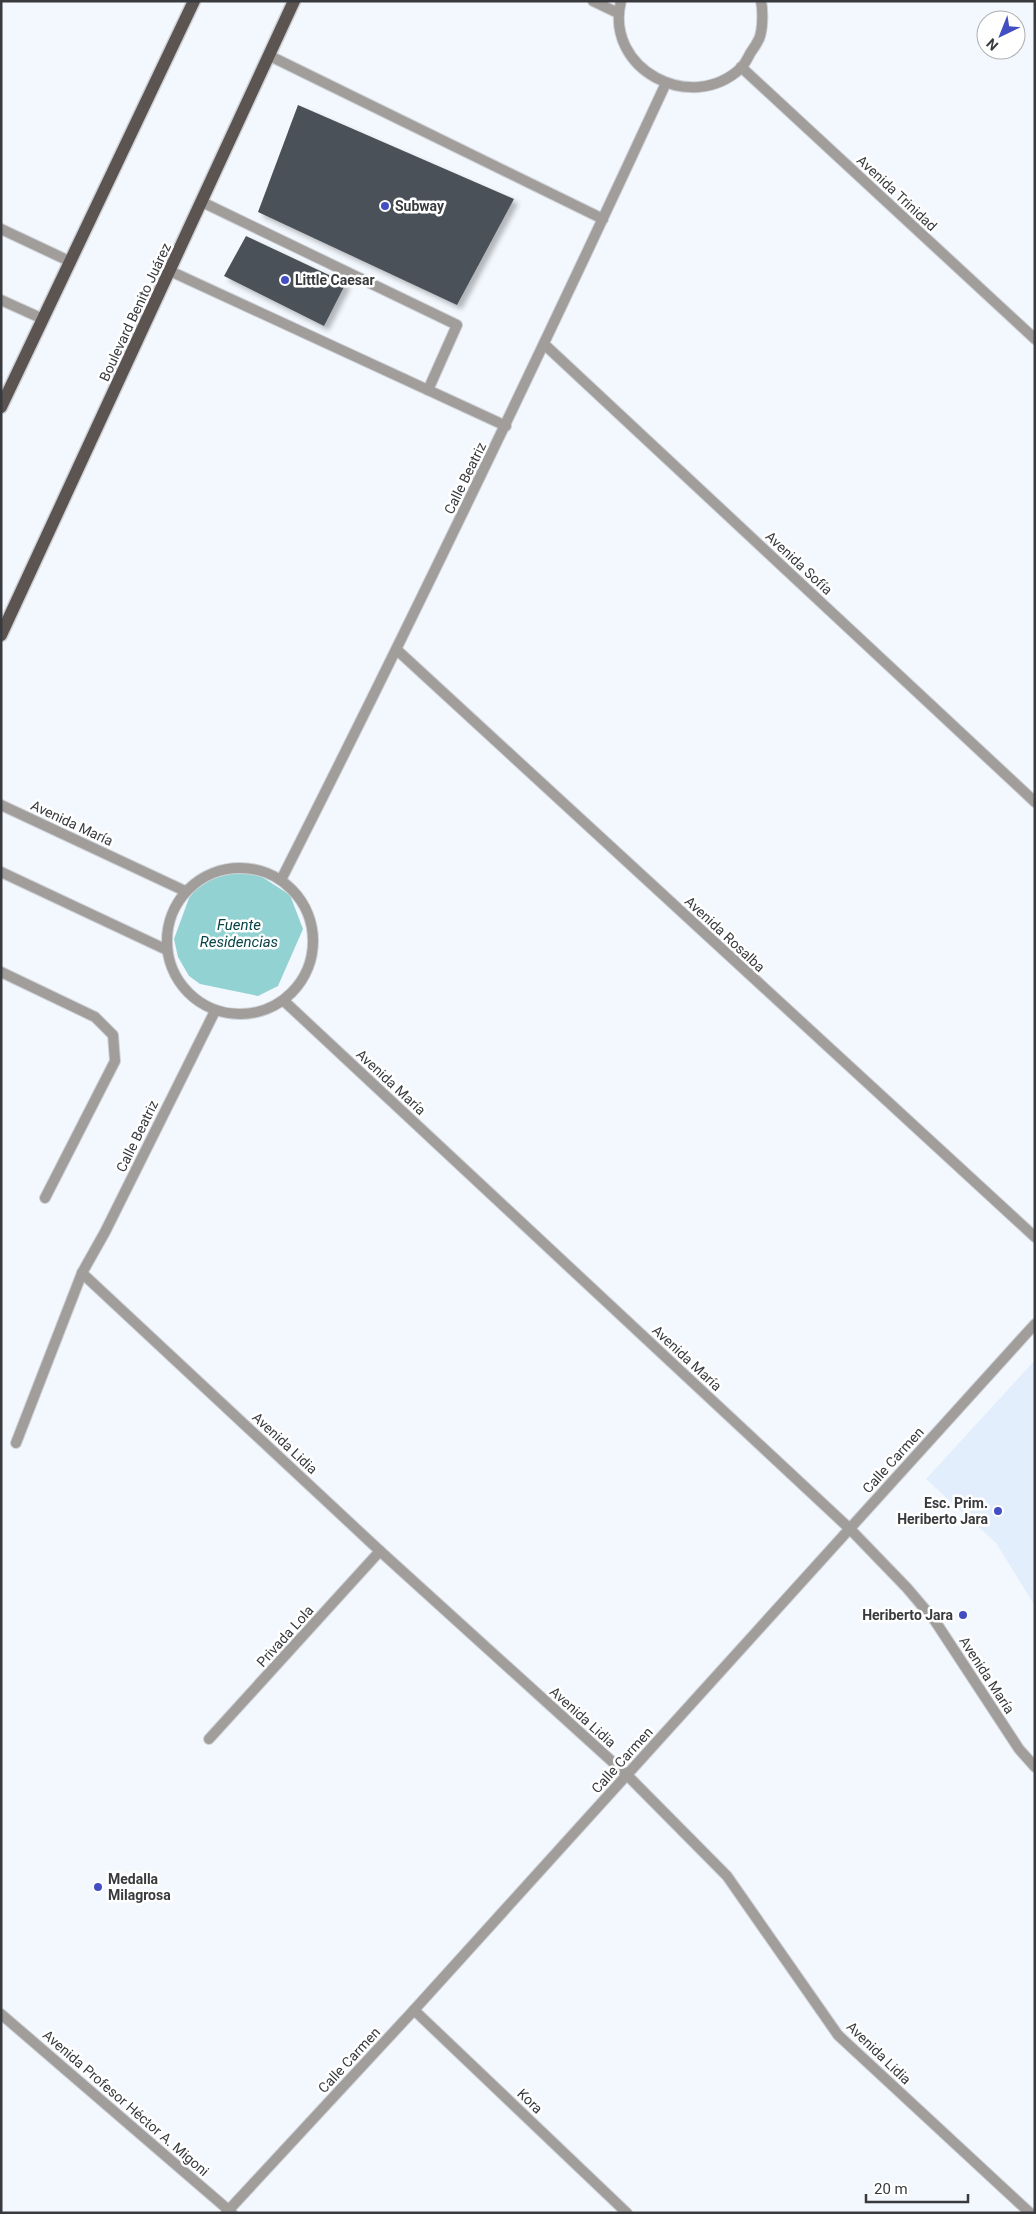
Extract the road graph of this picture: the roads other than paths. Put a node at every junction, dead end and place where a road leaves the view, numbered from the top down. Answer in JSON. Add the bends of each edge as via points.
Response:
{"nodes":[{"id":1,"x":194,"y":1,"type":"edge"},
{"id":2,"x":294,"y":1,"type":"edge"},
{"id":3,"x":593,"y":1,"type":"edge"},
{"id":4,"x":621,"y":1,"type":"edge"},
{"id":5,"x":761,"y":1,"type":"edge"},
{"id":6,"x":618,"y":13,"type":"junction"},
{"id":7,"x":270,"y":56,"type":"junction"},
{"id":8,"x":741,"y":67,"type":"junction"},
{"id":9,"x":666,"y":83,"type":"junction"},
{"id":10,"x":202,"y":202,"type":"junction"},
{"id":11,"x":603,"y":219,"type":"junction"},
{"id":12,"x":1,"y":229,"type":"edge"},
{"id":13,"x":69,"y":261,"type":"junction"},
{"id":14,"x":170,"y":271,"type":"junction"},
{"id":15,"x":1,"y":300,"type":"edge"},
{"id":16,"x":43,"y":319,"type":"junction"},
{"id":17,"x":1035,"y":339,"type":"edge"},
{"id":18,"x":544,"y":344,"type":"junction"},
{"id":19,"x":428,"y":390,"type":"junction"},
{"id":20,"x":1,"y":407,"type":"edge"},
{"id":21,"x":506,"y":426,"type":"junction"},
{"id":22,"x":1,"y":635,"type":"edge"},
{"id":23,"x":397,"y":650,"type":"junction"},
{"id":24,"x":1035,"y":802,"type":"edge"},
{"id":25,"x":1,"y":805,"type":"edge"},
{"id":26,"x":1,"y":872,"type":"edge"},
{"id":27,"x":281,"y":880,"type":"junction"},
{"id":28,"x":185,"y":891,"type":"junction"},
{"id":29,"x":167,"y":950,"type":"junction"},
{"id":30,"x":1,"y":972,"type":"edge"},
{"id":31,"x":284,"y":1001,"type":"junction"},
{"id":32,"x":215,"y":1011,"type":"junction"},
{"id":33,"x":45,"y":1198,"type":"dead end"},
{"id":34,"x":1035,"y":1237,"type":"edge"},
{"id":35,"x":82,"y":1273,"type":"junction"},
{"id":36,"x":1035,"y":1324,"type":"edge"},
{"id":37,"x":16,"y":1443,"type":"dead end"},
{"id":38,"x":850,"y":1529,"type":"junction"},
{"id":39,"x":380,"y":1551,"type":"junction"},
{"id":40,"x":209,"y":1739,"type":"dead end"},
{"id":41,"x":1035,"y":1767,"type":"edge"},
{"id":42,"x":627,"y":1775,"type":"junction"},
{"id":43,"x":414,"y":2010,"type":"junction"},
{"id":44,"x":1,"y":2014,"type":"edge"},
{"id":45,"x":229,"y":2212,"type":"edge"},
{"id":46,"x":627,"y":2213,"type":"edge"},
{"id":47,"x":1030,"y":2213,"type":"edge"}],
"edges":[{"from":1,"to":13,"type":"main road"},
{"from":2,"to":7,"type":"main road","name":"Boulevard Benito Juárez"},
{"from":3,"to":6,"type":"street"},
{"from":4,"to":6,"type":"street"},
{"from":5,"to":8,"type":"street","via":[[760,38]]},
{"from":6,"to":9,"type":"street","via":[[621,35],[630,56],[647,72]]},
{"from":7,"to":10,"type":"main road","name":"Boulevard Benito Juárez"},
{"from":7,"to":11,"type":"street"},
{"from":8,"to":9,"type":"street","via":[[719,82],[693,88]]},
{"from":8,"to":17,"type":"street","name":"Avenida Trinidad"},
{"from":9,"to":11,"type":"street","name":"Calle Beatriz"},
{"from":10,"to":14,"type":"main road","name":"Boulevard Benito Juárez"},
{"from":10,"to":19,"type":"street","via":[[457,325]]},
{"from":11,"to":18,"type":"street","name":"Calle Beatriz"},
{"from":12,"to":13,"type":"street"},
{"from":13,"to":16,"type":"main road"},
{"from":14,"to":19,"type":"street"},
{"from":14,"to":22,"type":"main road","name":"Boulevard Benito Juárez"},
{"from":15,"to":16,"type":"street"},
{"from":16,"to":20,"type":"main road"},
{"from":18,"to":21,"type":"street","name":"Calle Beatriz"},
{"from":18,"to":24,"type":"street","name":"Avenida Sofía"},
{"from":19,"to":21,"type":"street"},
{"from":21,"to":23,"type":"street","name":"Calle Beatriz"},
{"from":23,"to":27,"type":"street","name":"Calle Beatriz"},
{"from":23,"to":34,"type":"street","name":"Avenida Rosalba"},
{"from":25,"to":28,"type":"street","name":"Avenida María"},
{"from":26,"to":29,"type":"street"},
{"from":27,"to":28,"type":"street","via":[[257,869],[231,868],[206,875]]},
{"from":27,"to":31,"type":"street","via":[[301,900],[312,926],[313,944],[304,980]]},
{"from":28,"to":29,"type":"street","via":[[169,922]]},
{"from":29,"to":32,"type":"street","via":[[172,970],[182,987]]},
{"from":30,"to":33,"type":"street","via":[[95,1017],[113,1035],[115,1061]]},
{"from":31,"to":32,"type":"street","via":[[263,1012],[239,1015]]},
{"from":31,"to":38,"type":"street","name":"Avenida María"},
{"from":32,"to":35,"type":"street","name":"Calle Beatriz"},
{"from":35,"to":37,"type":"street","name":"Calle Beatriz"},
{"from":35,"to":39,"type":"street","name":"Avenida Lidia"},
{"from":36,"to":38,"type":"street","name":"Calle Carmen"},
{"from":38,"to":41,"type":"street","name":"Avenida María","via":[[935,1621],[1019,1749]]},
{"from":38,"to":42,"type":"street","name":"Calle Carmen"},
{"from":39,"to":40,"type":"street","name":"Privada Lola"},
{"from":39,"to":42,"type":"street","name":"Avenida Lidia"},
{"from":42,"to":43,"type":"street","name":"Calle Carmen"},
{"from":42,"to":47,"type":"street","name":"Avenida Lidia","via":[[727,1876],[838,2035]]},
{"from":43,"to":45,"type":"street","name":"Calle Carmen"},
{"from":43,"to":46,"type":"street","name":"Kora"},
{"from":44,"to":45,"type":"street","name":"Avenida Profesor Héctor A. Migoni"}]}
